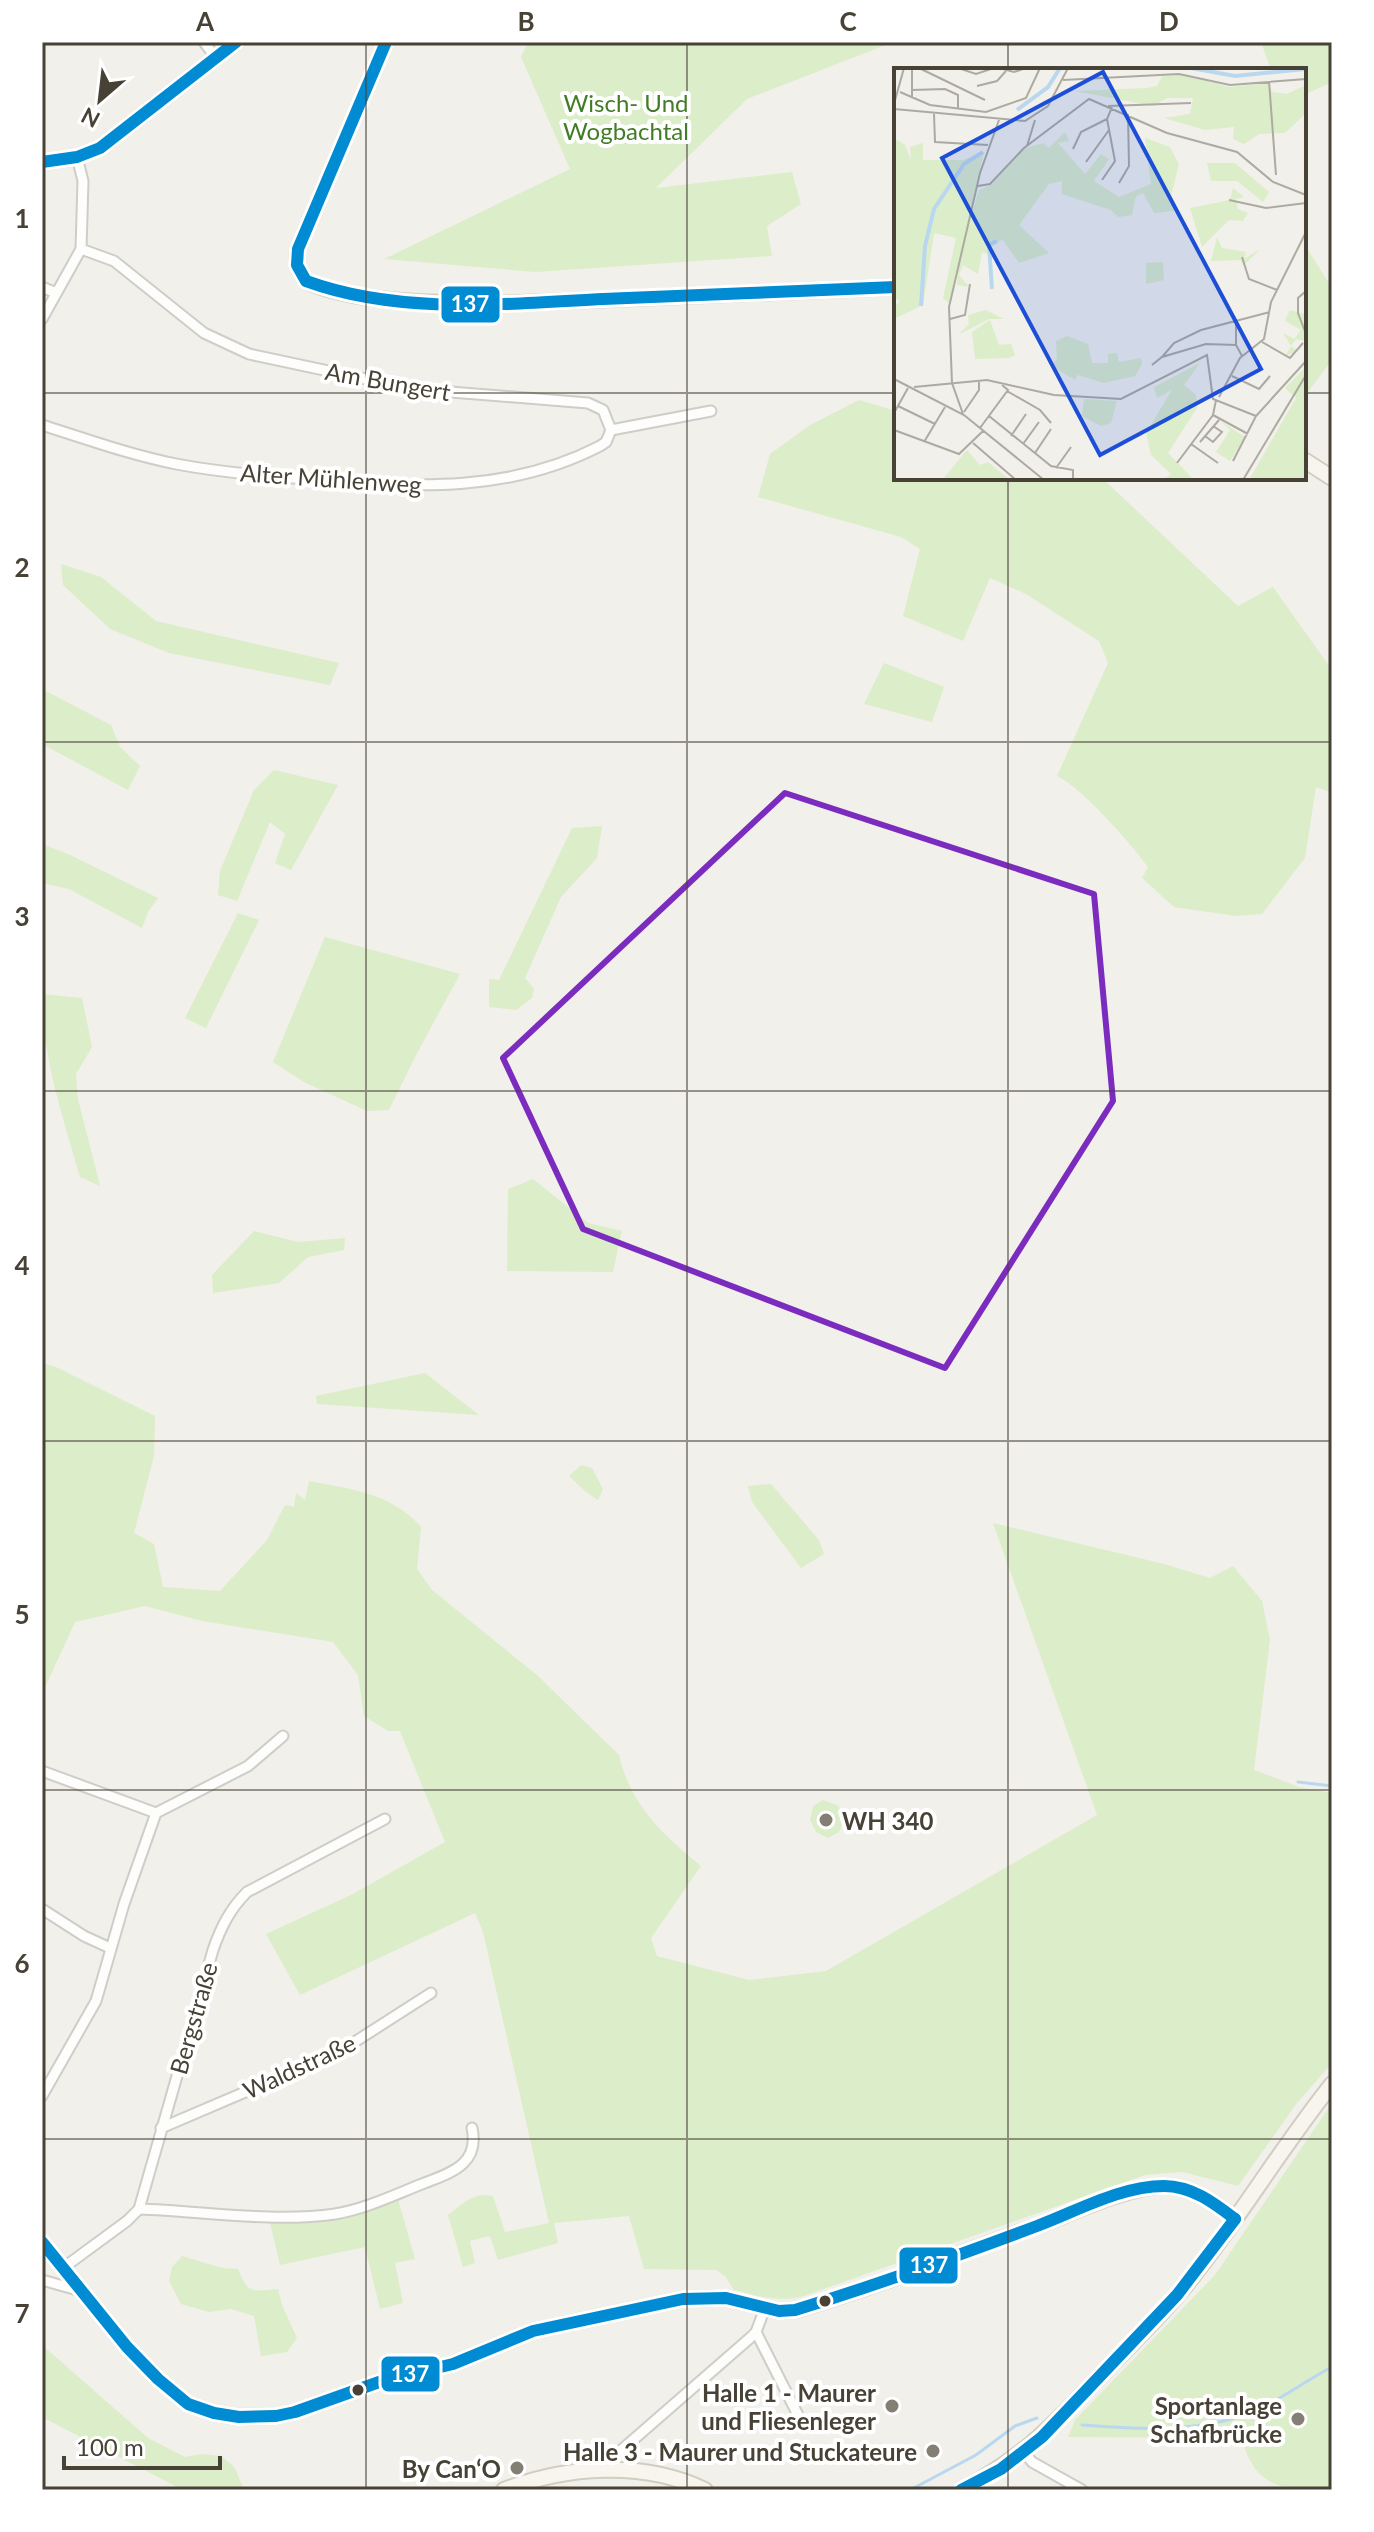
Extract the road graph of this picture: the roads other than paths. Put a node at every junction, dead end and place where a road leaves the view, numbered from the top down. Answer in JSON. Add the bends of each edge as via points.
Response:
{"nodes":[{"id":1,"x":204,"y":42,"type":"edge"},
{"id":2,"x":236,"y":42,"type":"edge"},
{"id":3,"x":386,"y":42,"type":"edge"},
{"id":4,"x":216,"y":58,"type":"junction"},
{"id":5,"x":77,"y":157,"type":"junction"},
{"id":6,"x":42,"y":162,"type":"edge"},
{"id":7,"x":81,"y":249,"type":"junction"},
{"id":8,"x":42,"y":287,"type":"edge"},
{"id":9,"x":894,"y":287,"type":"edge"},
{"id":10,"x":56,"y":293,"type":"junction"},
{"id":11,"x":42,"y":319,"type":"edge"},
{"id":12,"x":711,"y":411,"type":"dead end"},
{"id":13,"x":42,"y":425,"type":"edge"},
{"id":14,"x":611,"y":430,"type":"junction"},
{"id":15,"x":1306,"y":461,"type":"edge"},
{"id":16,"x":1332,"y":478,"type":"edge"},
{"id":17,"x":283,"y":1736,"type":"dead end"},
{"id":18,"x":42,"y":1771,"type":"edge"},
{"id":19,"x":156,"y":1813,"type":"junction"},
{"id":20,"x":385,"y":1819,"type":"dead end"},
{"id":21,"x":42,"y":1909,"type":"edge"},
{"id":22,"x":110,"y":1948,"type":"junction"},
{"id":23,"x":431,"y":1993,"type":"dead end"},
{"id":24,"x":1332,"y":2084,"type":"edge"},
{"id":25,"x":42,"y":2096,"type":"edge"},
{"id":26,"x":161,"y":2128,"type":"junction"},
{"id":27,"x":472,"y":2128,"type":"dead end"},
{"id":28,"x":139,"y":2209,"type":"junction"},
{"id":29,"x":1235,"y":2219,"type":"junction"},
{"id":30,"x":42,"y":2242,"type":"edge"},
{"id":31,"x":63,"y":2268,"type":"junction"},
{"id":32,"x":42,"y":2280,"type":"edge"},
{"id":33,"x":81,"y":2291,"type":"junction"},
{"id":34,"x":765,"y":2308,"type":"junction"},
{"id":35,"x":756,"y":2332,"type":"junction"},
{"id":36,"x":804,"y":2427,"type":"dead end"},
{"id":37,"x":1024,"y":2452,"type":"junction"},
{"id":38,"x":618,"y":2453,"type":"dead end"},
{"id":39,"x":504,"y":2490,"type":"edge"},
{"id":40,"x":705,"y":2490,"type":"edge"},
{"id":41,"x":961,"y":2490,"type":"edge"},
{"id":42,"x":1082,"y":2490,"type":"edge"}],
"edges":[{"from":1,"to":4,"type":"street"},
{"from":2,"to":4,"type":"street"},
{"from":3,"to":9,"type":"street","via":[[298,249],[297,265],[312,283],[356,295],[439,303],[566,303]]},
{"from":4,"to":5,"type":"street","via":[[100,148]]},
{"from":5,"to":6,"type":"street"},
{"from":5,"to":7,"type":"street","via":[[83,181]]},
{"from":7,"to":10,"type":"street"},
{"from":7,"to":14,"type":"street","name":"Am Bungert","via":[[114,261],[204,333],[249,354],[413,389],[588,403],[603,410]]},
{"from":8,"to":10,"type":"street"},
{"from":10,"to":11,"type":"street"},
{"from":12,"to":14,"type":"street"},
{"from":13,"to":14,"type":"street","name":"Alter Mühlenweg","via":[[177,464],[289,478],[458,486],[552,466],[600,446]]},
{"from":15,"to":16,"type":"street"},
{"from":17,"to":19,"type":"street","via":[[248,1766]]},
{"from":18,"to":19,"type":"street"},
{"from":19,"to":22,"type":"street"},
{"from":20,"to":26,"type":"street","name":"Bergstraße","via":[[247,1892],[234,1904],[213,1950]]},
{"from":21,"to":22,"type":"street"},
{"from":22,"to":25,"type":"street","via":[[96,2001]]},
{"from":23,"to":26,"type":"street","name":"Waldstraße","via":[[339,2052]]},
{"from":24,"to":29,"type":"street"},
{"from":26,"to":28,"type":"street","name":"Bergstraße"},
{"from":27,"to":28,"type":"street","via":[[472,2153],[463,2164],[355,2209],[282,2217]]},
{"from":28,"to":31,"type":"street"},
{"from":29,"to":34,"type":"street","via":[[1189,2190],[1147,2187],[895,2278],[793,2310]]},
{"from":29,"to":37,"type":"street","via":[[1177,2295]]},
{"from":30,"to":31,"type":"street"},
{"from":31,"to":33,"type":"street"},
{"from":32,"to":33,"type":"street"},
{"from":33,"to":34,"type":"street","via":[[175,2395],[214,2413],[255,2418],[295,2412],[382,2381],[453,2364],[533,2331],[620,2312],[706,2297]]},
{"from":34,"to":35,"type":"street"},
{"from":35,"to":36,"type":"street"},
{"from":35,"to":38,"type":"street"},
{"from":37,"to":41,"type":"street"},
{"from":37,"to":42,"type":"street"},
{"from":39,"to":40,"type":"street","via":[[561,2474],[612,2470],[673,2478]]}]}
